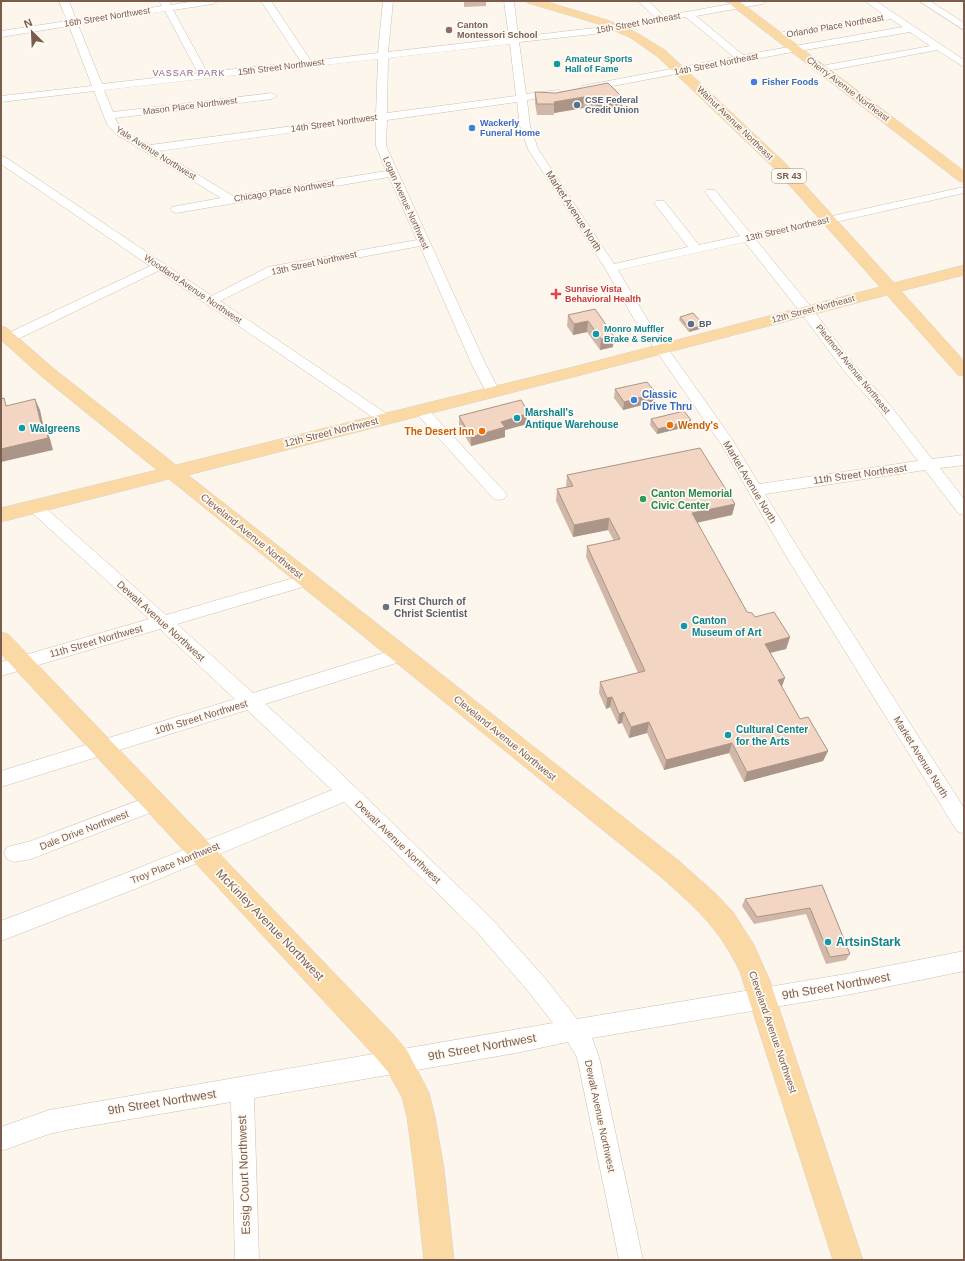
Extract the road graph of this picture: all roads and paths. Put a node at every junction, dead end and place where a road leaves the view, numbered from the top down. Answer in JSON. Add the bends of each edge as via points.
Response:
{"nodes":[{"id":1,"x":64,"y":1,"type":"edge"},
{"id":2,"x":213,"y":1,"type":"edge"},
{"id":3,"x":266,"y":1,"type":"edge"},
{"id":4,"x":388,"y":1,"type":"edge"},
{"id":5,"x":509,"y":1,"type":"edge"},
{"id":6,"x":532,"y":1,"type":"edge"},
{"id":7,"x":643,"y":1,"type":"edge"},
{"id":8,"x":762,"y":1,"type":"edge"},
{"id":9,"x":870,"y":1,"type":"edge"},
{"id":10,"x":924,"y":1,"type":"edge"},
{"id":11,"x":734,"y":3,"type":"edge"},
{"id":12,"x":166,"y":4,"type":"edge"},
{"id":13,"x":688,"y":14,"type":"junction"},
{"id":14,"x":892,"y":16,"type":"junction"},
{"id":15,"x":662,"y":19,"type":"junction"},
{"id":16,"x":72,"y":23,"type":"junction"},
{"id":17,"x":618,"y":27,"type":"junction"},
{"id":18,"x":964,"y":27,"type":"edge"},
{"id":19,"x":911,"y":29,"type":"junction"},
{"id":20,"x":1,"y":34,"type":"edge"},
{"id":21,"x":778,"y":36,"type":"junction"},
{"id":22,"x":514,"y":40,"type":"junction"},
{"id":23,"x":939,"y":47,"type":"junction"},
{"id":24,"x":795,"y":49,"type":"junction"},
{"id":25,"x":383,"y":55,"type":"junction"},
{"id":26,"x":742,"y":59,"type":"junction"},
{"id":27,"x":308,"y":64,"type":"junction"},
{"id":28,"x":964,"y":64,"type":"edge"},
{"id":29,"x":821,"y":69,"type":"junction"},
{"id":30,"x":680,"y":71,"type":"junction"},
{"id":31,"x":204,"y":76,"type":"junction"},
{"id":32,"x":191,"y":86,"type":"junction"},
{"id":33,"x":98,"y":89,"type":"junction"},
{"id":34,"x":272,"y":96,"type":"dead end"},
{"id":35,"x":1,"y":99,"type":"edge"},
{"id":36,"x":521,"y":99,"type":"junction"},
{"id":37,"x":196,"y":106,"type":"junction"},
{"id":38,"x":108,"y":116,"type":"junction"},
{"id":39,"x":381,"y":117,"type":"junction"},
{"id":40,"x":148,"y":148,"type":"junction"},
{"id":41,"x":1,"y":159,"type":"edge"},
{"id":42,"x":392,"y":173,"type":"junction"},
{"id":43,"x":964,"y":178,"type":"edge"},
{"id":44,"x":964,"y":190,"type":"edge"},
{"id":45,"x":711,"y":192,"type":"dead end"},
{"id":46,"x":232,"y":200,"type":"junction"},
{"id":47,"x":660,"y":203,"type":"dead end"},
{"id":48,"x":176,"y":209,"type":"dead end"},
{"id":49,"x":829,"y":220,"type":"junction"},
{"id":50,"x":749,"y":238,"type":"junction"},
{"id":51,"x":423,"y":242,"type":"junction"},
{"id":52,"x":696,"y":249,"type":"junction"},
{"id":53,"x":159,"y":266,"type":"junction"},
{"id":54,"x":611,"y":268,"type":"junction"},
{"id":55,"x":964,"y":270,"type":"edge"},
{"id":56,"x":891,"y":289,"type":"junction"},
{"id":57,"x":211,"y":301,"type":"junction"},
{"id":58,"x":806,"y":310,"type":"junction"},
{"id":59,"x":5,"y":335,"type":"edge"},
{"id":60,"x":662,"y":349,"type":"junction"},
{"id":61,"x":964,"y":371,"type":"edge"},
{"id":62,"x":493,"y":392,"type":"junction"},
{"id":63,"x":421,"y":410,"type":"junction"},
{"id":64,"x":385,"y":418,"type":"junction"},
{"id":65,"x":964,"y":460,"type":"edge"},
{"id":66,"x":928,"y":464,"type":"junction"},
{"id":67,"x":172,"y":472,"type":"junction"},
{"id":68,"x":755,"y":490,"type":"junction"},
{"id":69,"x":499,"y":495,"type":"dead end"},
{"id":70,"x":34,"y":506,"type":"junction"},
{"id":71,"x":964,"y":510,"type":"edge"},
{"id":72,"x":1,"y":515,"type":"edge"},
{"id":73,"x":307,"y":580,"type":"junction"},
{"id":74,"x":162,"y":622,"type":"junction"},
{"id":75,"x":1,"y":640,"type":"edge"},
{"id":76,"x":400,"y":655,"type":"junction"},
{"id":77,"x":12,"y":666,"type":"edge"},
{"id":78,"x":250,"y":701,"type":"junction"},
{"id":79,"x":102,"y":747,"type":"junction"},
{"id":80,"x":1,"y":779,"type":"edge"},
{"id":81,"x":347,"y":792,"type":"junction"},
{"id":82,"x":153,"y":803,"type":"junction"},
{"id":83,"x":964,"y":825,"type":"edge"},
{"id":84,"x":14,"y":853,"type":"dead end"},
{"id":85,"x":201,"y":853,"type":"junction"},
{"id":86,"x":1,"y":932,"type":"edge"},
{"id":87,"x":964,"y":961,"type":"edge"},
{"id":88,"x":764,"y":999,"type":"junction"},
{"id":89,"x":572,"y":1030,"type":"junction"},
{"id":90,"x":398,"y":1062,"type":"junction"},
{"id":91,"x":242,"y":1089,"type":"junction"},
{"id":92,"x":1,"y":1139,"type":"edge"},
{"id":93,"x":247,"y":1260,"type":"edge"},
{"id":94,"x":439,"y":1260,"type":"edge"},
{"id":95,"x":631,"y":1260,"type":"edge"},
{"id":96,"x":848,"y":1260,"type":"edge"}],
"edges":[{"from":1,"to":16,"type":"street","name":"Yale Avenue Northwest"},
{"from":2,"to":12,"type":"street","name":"16th Street Northwest"},
{"from":3,"to":27,"type":"street"},
{"from":4,"to":25,"type":"street","name":"Logan Avenue Northwest"},
{"from":5,"to":22,"type":"street","name":"Market Avenue North"},
{"from":6,"to":17,"type":"main road","name":"Walnut Avenue Northeast","number":"SR 43"},
{"from":7,"to":15,"type":"street"},
{"from":8,"to":11,"type":"street","name":"15th Street Northeast"},
{"from":9,"to":14,"type":"street"},
{"from":10,"to":18,"type":"street"},
{"from":11,"to":13,"type":"street","name":"15th Street Northeast"},
{"from":11,"to":21,"type":"main road","name":"Cherry Avenue Northeast"},
{"from":12,"to":16,"type":"street","name":"16th Street Northwest"},
{"from":12,"to":31,"type":"street"},
{"from":13,"to":15,"type":"street","name":"15th Street Northeast"},
{"from":13,"to":26,"type":"street"},
{"from":14,"to":19,"type":"street"},
{"from":14,"to":21,"type":"street","name":"Orlando Place Northeast"},
{"from":15,"to":17,"type":"street","name":"15th Street Northeast"},
{"from":16,"to":20,"type":"street","name":"16th Street Northwest"},
{"from":16,"to":33,"type":"street","name":"Yale Avenue Northwest"},
{"from":17,"to":22,"type":"street","name":"15th Street Northeast"},
{"from":17,"to":30,"type":"main road","name":"Walnut Avenue Northeast","number":"SR 43","via":[[654,47]]},
{"from":19,"to":23,"type":"street"},
{"from":19,"to":24,"type":"street","name":"14th Street Northeast"},
{"from":21,"to":24,"type":"main road","name":"Cherry Avenue Northeast"},
{"from":22,"to":25,"type":"street","name":"15th Street Northwest"},
{"from":22,"to":36,"type":"street","name":"Market Avenue North"},
{"from":23,"to":28,"type":"street"},
{"from":23,"to":29,"type":"street"},
{"from":24,"to":26,"type":"street","name":"14th Street Northeast"},
{"from":24,"to":29,"type":"main road","name":"Cherry Avenue Northeast"},
{"from":25,"to":27,"type":"street","name":"15th Street Northwest"},
{"from":25,"to":39,"type":"street","name":"Logan Avenue Northwest"},
{"from":26,"to":30,"type":"street","name":"14th Street Northeast"},
{"from":27,"to":31,"type":"street","name":"15th Street Northwest"},
{"from":29,"to":43,"type":"main road","name":"Cherry Avenue Northeast"},
{"from":30,"to":36,"type":"street","name":"14th Street Northeast"},
{"from":30,"to":49,"type":"main road","name":"Walnut Avenue Northeast","number":"SR 43","via":[[758,144]]},
{"from":31,"to":32,"type":"street","name":"15th Street Northwest"},
{"from":32,"to":33,"type":"street","name":"15th Street Northwest"},
{"from":32,"to":37,"type":"street"},
{"from":33,"to":35,"type":"street","name":"15th Street Northwest"},
{"from":33,"to":38,"type":"street","name":"Yale Avenue Northwest"},
{"from":34,"to":37,"type":"street","name":"Mason Place Northwest"},
{"from":36,"to":39,"type":"street","name":"14th Street Northwest"},
{"from":36,"to":54,"type":"street","name":"Market Avenue North","via":[[526,131],[533,149]]},
{"from":37,"to":38,"type":"street","name":"Mason Place Northwest"},
{"from":38,"to":40,"type":"street","name":"Yale Avenue Northwest","via":[[115,128]]},
{"from":39,"to":40,"type":"street","name":"14th Street Northwest"},
{"from":39,"to":42,"type":"street","name":"Logan Avenue Northwest","via":[[380,146]]},
{"from":40,"to":46,"type":"street","name":"Yale Avenue Northwest"},
{"from":41,"to":53,"type":"street","name":"Woodland Avenue Northwest"},
{"from":42,"to":46,"type":"street","name":"Chicago Place Northwest"},
{"from":42,"to":51,"type":"street","name":"Logan Avenue Northwest"},
{"from":44,"to":49,"type":"street","name":"13th Street Northeast"},
{"from":45,"to":50,"type":"street","name":"Piedmont Avenue Northeast"},
{"from":46,"to":48,"type":"street","name":"Chicago Place Northwest"},
{"from":47,"to":52,"type":"street"},
{"from":49,"to":50,"type":"street","name":"13th Street Northeast"},
{"from":49,"to":56,"type":"main road","name":"Walnut Avenue Northeast","number":"SR 43"},
{"from":50,"to":52,"type":"street","name":"13th Street Northeast"},
{"from":50,"to":58,"type":"street","name":"Piedmont Avenue Northeast"},
{"from":51,"to":57,"type":"street","name":"13th Street Northwest","via":[[272,270]]},
{"from":51,"to":62,"type":"street","name":"Logan Avenue Northwest"},
{"from":52,"to":54,"type":"street","name":"13th Street Northeast"},
{"from":53,"to":57,"type":"street","name":"Woodland Avenue Northwest"},
{"from":53,"to":59,"type":"street"},
{"from":54,"to":60,"type":"street","name":"Market Avenue North"},
{"from":55,"to":56,"type":"main road","name":"12th Street Northeast"},
{"from":56,"to":58,"type":"main road","name":"12th Street Northeast"},
{"from":56,"to":61,"type":"main road","name":"Walnut Avenue Northeast","number":"SR 43"},
{"from":57,"to":64,"type":"street","name":"Woodland Avenue Northwest"},
{"from":58,"to":60,"type":"main road","name":"12th Street Northeast"},
{"from":58,"to":66,"type":"street","name":"Piedmont Avenue Northeast","via":[[849,368],[884,407]]},
{"from":59,"to":67,"type":"main road","name":"Cleveland Avenue Northwest"},
{"from":60,"to":62,"type":"main road","name":"12th Street Northwest"},
{"from":60,"to":68,"type":"street","name":"Market Avenue North","via":[[723,437]]},
{"from":62,"to":63,"type":"main road","name":"12th Street Northwest"},
{"from":63,"to":64,"type":"main road","name":"12th Street Northwest"},
{"from":63,"to":69,"type":"street"},
{"from":64,"to":67,"type":"main road","name":"12th Street Northwest"},
{"from":65,"to":66,"type":"street","name":"11th Street Northeast"},
{"from":66,"to":68,"type":"street","name":"11th Street Northeast"},
{"from":66,"to":71,"type":"street","name":"Piedmont Avenue Northeast"},
{"from":67,"to":70,"type":"main road","name":"12th Street Northwest"},
{"from":67,"to":73,"type":"main road","name":"Cleveland Avenue Northwest"},
{"from":68,"to":83,"type":"street","name":"Market Avenue North"},
{"from":70,"to":72,"type":"main road","name":"12th Street Northwest"},
{"from":70,"to":74,"type":"street","name":"Dewalt Avenue Northwest"},
{"from":73,"to":74,"type":"street","name":"11th Street Northwest"},
{"from":73,"to":76,"type":"main road","name":"Cleveland Avenue Northwest"},
{"from":74,"to":77,"type":"street","name":"11th Street Northwest"},
{"from":74,"to":78,"type":"street","name":"Dewalt Avenue Northwest"},
{"from":75,"to":77,"type":"main road","name":"McKinley Avenue Northwest"},
{"from":76,"to":78,"type":"street","name":"10th Street Northwest"},
{"from":76,"to":88,"type":"main road","name":"Cleveland Avenue Northwest","via":[[702,897],[725,922],[737,940]]},
{"from":77,"to":79,"type":"main road","name":"McKinley Avenue Northwest"},
{"from":78,"to":79,"type":"street","name":"10th Street Northwest"},
{"from":78,"to":81,"type":"street","name":"Dewalt Avenue Northwest"},
{"from":79,"to":80,"type":"street","name":"10th Street Northwest"},
{"from":79,"to":82,"type":"main road","name":"McKinley Avenue Northwest"},
{"from":81,"to":85,"type":"street","name":"Troy Place Northwest"},
{"from":81,"to":89,"type":"street","name":"Dewalt Avenue Northwest","via":[[484,925]]},
{"from":82,"to":84,"type":"street","name":"Dale Drive Northwest","via":[[31,850]]},
{"from":82,"to":85,"type":"main road","name":"McKinley Avenue Northwest"},
{"from":85,"to":86,"type":"street","name":"Troy Place Northwest"},
{"from":85,"to":90,"type":"main road","name":"McKinley Avenue Northwest"},
{"from":87,"to":88,"type":"street","name":"9th Street Northwest"},
{"from":88,"to":89,"type":"street","name":"9th Street Northwest"},
{"from":88,"to":96,"type":"main road","name":"Cleveland Avenue Northwest"},
{"from":89,"to":90,"type":"street","name":"9th Street Northwest"},
{"from":89,"to":95,"type":"street","name":"Dewalt Avenue Northwest","via":[[584,1046],[588,1057]]},
{"from":90,"to":91,"type":"street","name":"9th Street Northwest"},
{"from":90,"to":94,"type":"main road","name":"McKinley Avenue Northwest","via":[[416,1093],[422,1117]]},
{"from":91,"to":92,"type":"street","name":"9th Street Northwest","via":[[72,1117],[49,1122]]},
{"from":91,"to":93,"type":"street","name":"Essig Court Northwest"}]}
